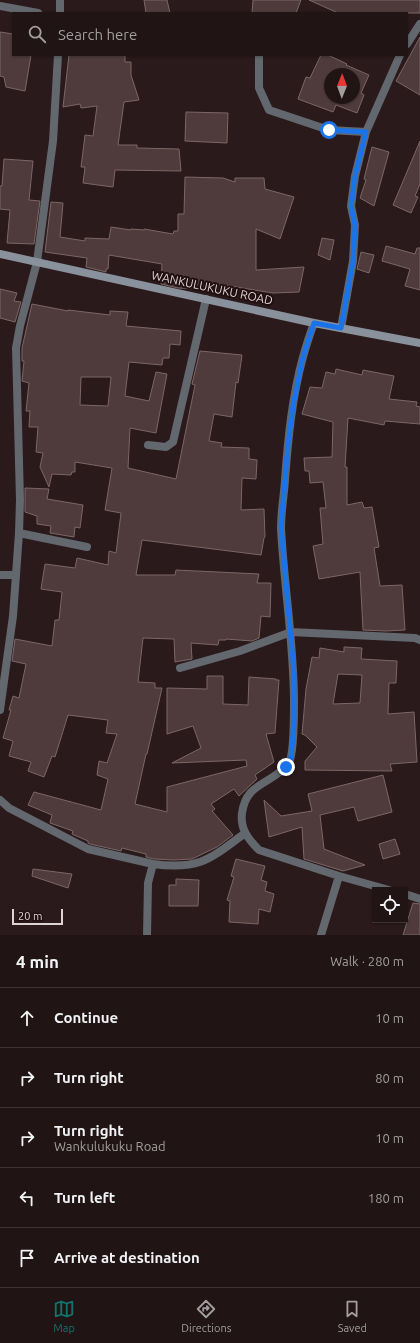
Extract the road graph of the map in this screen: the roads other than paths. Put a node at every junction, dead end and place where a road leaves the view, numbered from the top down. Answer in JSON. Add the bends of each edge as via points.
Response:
{"nodes":[{"id":1,"x":60,"y":0,"type":"edge"},
{"id":2,"x":0,"y":6,"type":"edge"},
{"id":3,"x":33,"y":12,"type":"edge"},
{"id":4,"x":60,"y":12,"type":"edge"},
{"id":5,"x":420,"y":24,"type":"edge"},
{"id":6,"x":408,"y":42,"type":"edge"},
{"id":7,"x":58,"y":56,"type":"edge"},
{"id":8,"x":260,"y":56,"type":"edge"},
{"id":9,"x":400,"y":56,"type":"edge"},
{"id":10,"x":366,"y":132,"type":"junction"},
{"id":11,"x":0,"y":254,"type":"edge"},
{"id":12,"x":37,"y":262,"type":"junction"},
{"id":13,"x":206,"y":299,"type":"junction"},
{"id":14,"x":314,"y":323,"type":"junction"},
{"id":15,"x":341,"y":328,"type":"junction"},
{"id":16,"x":420,"y":343,"type":"edge"},
{"id":17,"x":148,"y":445,"type":"dead end"},
{"id":18,"x":19,"y":534,"type":"junction"},
{"id":19,"x":87,"y":547,"type":"dead end"},
{"id":20,"x":0,"y":575,"type":"edge"},
{"id":21,"x":16,"y":575,"type":"junction"},
{"id":22,"x":291,"y":632,"type":"junction"},
{"id":23,"x":420,"y":640,"type":"edge"},
{"id":24,"x":180,"y":668,"type":"dead end"},
{"id":25,"x":0,"y":710,"type":"edge"},
{"id":26,"x":0,"y":800,"type":"edge"},
{"id":27,"x":245,"y":833,"type":"junction"},
{"id":28,"x":152,"y":864,"type":"junction"},
{"id":29,"x":339,"y":876,"type":"junction"},
{"id":30,"x":378,"y":887,"type":"edge"},
{"id":31,"x":408,"y":895,"type":"edge"},
{"id":32,"x":420,"y":899,"type":"edge"},
{"id":33,"x":148,"y":935,"type":"edge"},
{"id":34,"x":322,"y":935,"type":"edge"}],
"edges":[{"from":1,"to":4,"type":"street"},
{"from":2,"to":3,"type":"street"},
{"from":5,"to":6,"type":"street"},
{"from":7,"to":12,"type":"street","via":[[53,141]]},
{"from":8,"to":10,"type":"street","via":[[259,88],[269,110],[329,130]]},
{"from":9,"to":10,"type":"street"},
{"from":10,"to":15,"type":"street","via":[[351,206],[355,225],[353,261]]},
{"from":11,"to":12,"type":"main road","name":"WANKULUKUKU ROAD"},
{"from":12,"to":13,"type":"main road","name":"WANKULUKUKU ROAD"},
{"from":12,"to":18,"type":"street","via":[[16,348]]},
{"from":13,"to":14,"type":"main road","name":"WANKULUKUKU ROAD"},
{"from":13,"to":17,"type":"street","via":[[173,442],[166,447]]},
{"from":14,"to":15,"type":"main road","name":"WANKULUKUKU ROAD"},
{"from":14,"to":22,"type":"street","via":[[303,357],[293,406],[281,526]]},
{"from":15,"to":16,"type":"main road","name":"WANKULUKUKU ROAD"},
{"from":18,"to":19,"type":"street"},
{"from":18,"to":21,"type":"street"},
{"from":20,"to":21,"type":"street"},
{"from":21,"to":25,"type":"street"},
{"from":22,"to":23,"type":"street"},
{"from":22,"to":24,"type":"street","via":[[240,651]]},
{"from":22,"to":27,"type":"street","via":[[294,680],[291,758],[276,776],[247,796],[242,817]]},
{"from":26,"to":28,"type":"street","via":[[9,808],[88,848]]},
{"from":27,"to":28,"type":"street","via":[[203,862],[190,866]]},
{"from":27,"to":29,"type":"street","via":[[259,850]]},
{"from":28,"to":33,"type":"street","via":[[148,883]]},
{"from":29,"to":30,"type":"street"},
{"from":29,"to":34,"type":"street"},
{"from":31,"to":32,"type":"street"}]}
